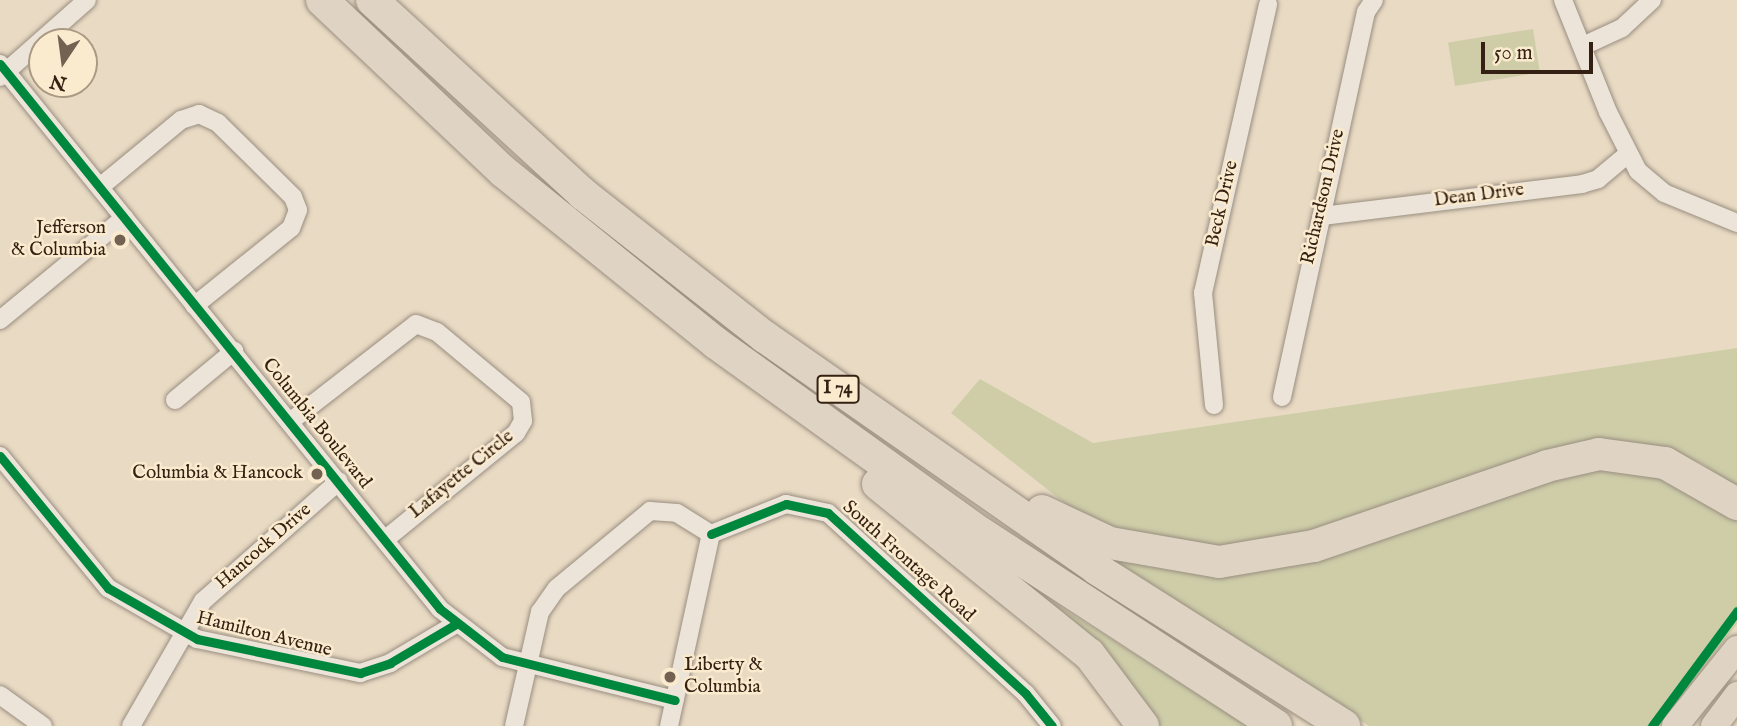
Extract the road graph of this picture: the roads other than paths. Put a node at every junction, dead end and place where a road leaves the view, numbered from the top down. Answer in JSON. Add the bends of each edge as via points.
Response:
{"nodes":[{"id":1,"x":87,"y":0,"type":"edge"},
{"id":2,"x":322,"y":0,"type":"edge"},
{"id":3,"x":372,"y":0,"type":"edge"},
{"id":4,"x":1374,"y":0,"type":"edge"},
{"id":5,"x":1563,"y":0,"type":"edge"},
{"id":6,"x":1652,"y":0,"type":"edge"},
{"id":7,"x":1268,"y":4,"type":"dead end"},
{"id":8,"x":1583,"y":46,"type":"junction"},
{"id":9,"x":2,"y":71,"type":"edge"},
{"id":10,"x":1627,"y":155,"type":"junction"},
{"id":11,"x":100,"y":187,"type":"junction"},
{"id":12,"x":1322,"y":216,"type":"junction"},
{"id":13,"x":124,"y":219,"type":"junction"},
{"id":14,"x":1737,"y":223,"type":"edge"},
{"id":15,"x":194,"y":306,"type":"junction"},
{"id":16,"x":0,"y":320,"type":"edge"},
{"id":17,"x":765,"y":337,"type":"junction"},
{"id":18,"x":716,"y":343,"type":"junction"},
{"id":19,"x":234,"y":351,"type":"junction"},
{"id":20,"x":1282,"y":397,"type":"dead end"},
{"id":21,"x":175,"y":400,"type":"dead end"},
{"id":22,"x":1214,"y":405,"type":"dead end"},
{"id":23,"x":291,"y":421,"type":"junction"},
{"id":24,"x":0,"y":456,"type":"edge"},
{"id":25,"x":339,"y":481,"type":"junction"},
{"id":26,"x":1737,"y":504,"type":"edge"},
{"id":27,"x":711,"y":534,"type":"junction"},
{"id":28,"x":387,"y":538,"type":"junction"},
{"id":29,"x":456,"y":624,"type":"junction"},
{"id":30,"x":182,"y":633,"type":"junction"},
{"id":31,"x":1737,"y":649,"type":"edge"},
{"id":32,"x":528,"y":667,"type":"junction"},
{"id":33,"x":0,"y":695,"type":"edge"},
{"id":34,"x":1737,"y":695,"type":"edge"},
{"id":35,"x":675,"y":700,"type":"junction"},
{"id":36,"x":43,"y":726,"type":"edge"},
{"id":37,"x":131,"y":726,"type":"edge"},
{"id":38,"x":514,"y":726,"type":"edge"},
{"id":39,"x":669,"y":726,"type":"edge"},
{"id":40,"x":1052,"y":726,"type":"edge"},
{"id":41,"x":1143,"y":726,"type":"edge"},
{"id":42,"x":1276,"y":726,"type":"edge"},
{"id":43,"x":1344,"y":726,"type":"edge"},
{"id":44,"x":1675,"y":726,"type":"edge"},
{"id":45,"x":1714,"y":726,"type":"edge"}],
"edges":[{"from":1,"to":9,"type":"street"},
{"from":2,"to":18,"type":"highway","number":"I 74","via":[[503,172]]},
{"from":3,"to":17,"type":"highway","number":"I 74","via":[[583,194]]},
{"from":4,"to":12,"type":"street","name":"Richardson Drive","via":[[1366,12]]},
{"from":5,"to":8,"type":"street"},
{"from":6,"to":8,"type":"street","via":[[1622,28]]},
{"from":7,"to":22,"type":"street","name":"Beck Drive","via":[[1203,293]]},
{"from":8,"to":10,"type":"street"},
{"from":9,"to":11,"type":"street","name":"Columbia Boulevard"},
{"from":10,"to":12,"type":"street","name":"Dean Drive","via":[[1598,179],[1582,184]]},
{"from":10,"to":14,"type":"street","via":[[1664,193]]},
{"from":11,"to":13,"type":"street","name":"Columbia Boulevard"},
{"from":11,"to":15,"type":"street","via":[[181,120],[199,114],[218,122],[293,197],[298,210],[291,228]]},
{"from":12,"to":20,"type":"street","name":"Richardson Drive"},
{"from":13,"to":15,"type":"street","name":"Columbia Boulevard"},
{"from":13,"to":16,"type":"street"},
{"from":15,"to":19,"type":"street","name":"Columbia Boulevard"},
{"from":17,"to":26,"type":"highway","via":[[1049,515],[1148,554],[1219,562],[1286,554],[1547,466],[1599,454],[1665,463]]},
{"from":17,"to":43,"type":"highway","number":"I 74","via":[[1075,555]]},
{"from":18,"to":41,"type":"highway","via":[[822,440],[1089,654]]},
{"from":18,"to":42,"type":"highway","number":"I 74","via":[[982,534]]},
{"from":19,"to":21,"type":"street"},
{"from":19,"to":23,"type":"street","name":"Columbia Boulevard"},
{"from":23,"to":25,"type":"street","name":"Columbia Boulevard"},
{"from":23,"to":28,"type":"street","name":"Lafayette Circle","via":[[416,324],[437,332],[521,402],[523,421],[516,433]]},
{"from":24,"to":30,"type":"street","name":"Hamilton Avenue","via":[[108,588]]},
{"from":25,"to":28,"type":"street","name":"Columbia Boulevard"},
{"from":25,"to":30,"type":"street","name":"Hancock Drive","via":[[228,576]]},
{"from":27,"to":32,"type":"street","via":[[677,513],[643,514],[546,602]]},
{"from":27,"to":35,"type":"street"},
{"from":27,"to":40,"type":"street","name":"South Frontage Road","via":[[786,504],[828,513],[1027,694]]},
{"from":28,"to":29,"type":"street","name":"Columbia Boulevard"},
{"from":29,"to":30,"type":"street","name":"Hamilton Avenue","via":[[390,663],[360,673],[228,648]]},
{"from":29,"to":32,"type":"street","name":"Columbia Boulevard","via":[[477,643]]},
{"from":30,"to":37,"type":"street","name":"Hancock Drive"},
{"from":31,"to":44,"type":"main road"},
{"from":32,"to":35,"type":"street","name":"Columbia Boulevard"},
{"from":32,"to":38,"type":"street"},
{"from":33,"to":36,"type":"street"},
{"from":34,"to":45,"type":"main road"},
{"from":35,"to":39,"type":"street"}]}
